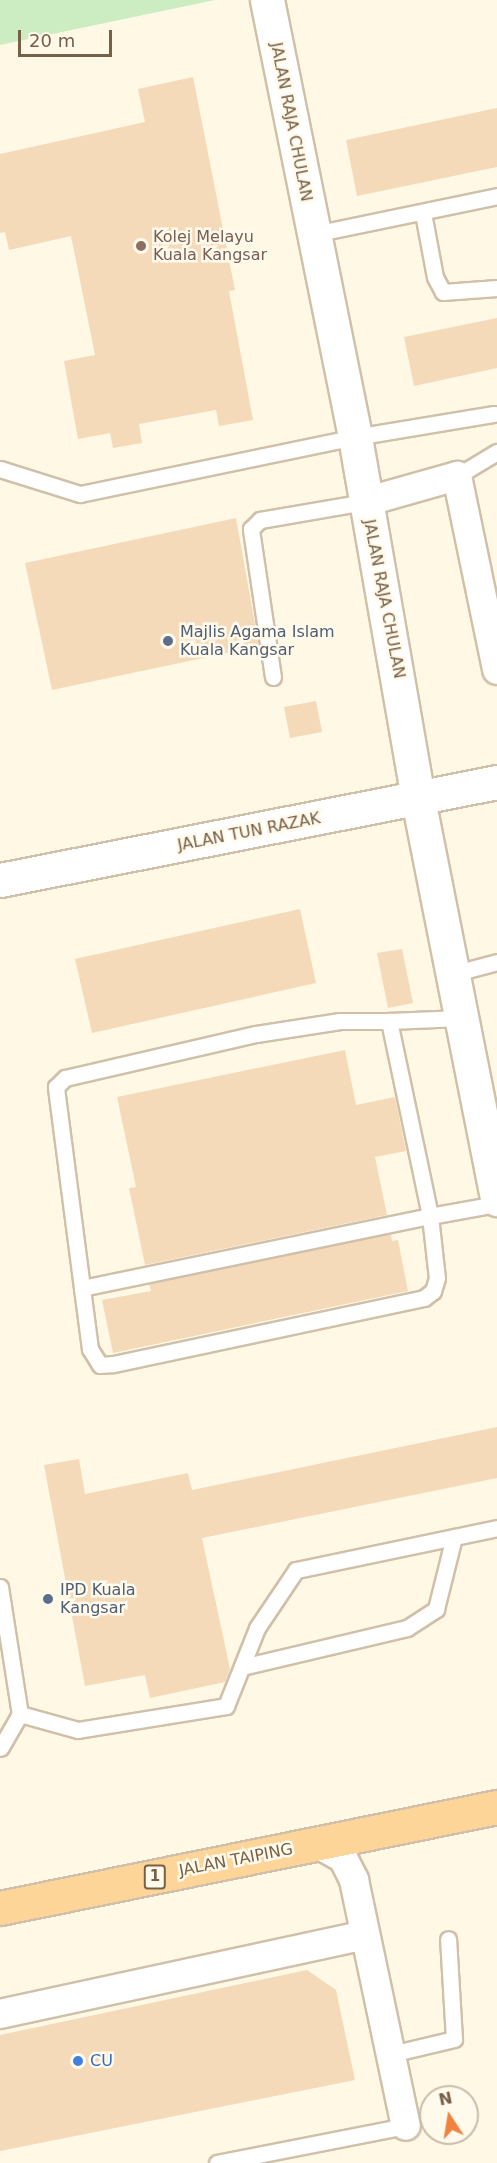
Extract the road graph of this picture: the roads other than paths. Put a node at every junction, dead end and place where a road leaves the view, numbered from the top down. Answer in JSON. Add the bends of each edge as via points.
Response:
{"nodes":[{"id":1,"x":267,"y":0,"type":"edge"},
{"id":2,"x":497,"y":196,"type":"edge"},
{"id":3,"x":423,"y":213,"type":"junction"},
{"id":4,"x":314,"y":234,"type":"junction"},
{"id":5,"x":497,"y":288,"type":"edge"},
{"id":6,"x":494,"y":414,"type":"dead end"},
{"id":7,"x":355,"y":437,"type":"junction"},
{"id":8,"x":497,"y":452,"type":"edge"},
{"id":9,"x":0,"y":469,"type":"edge"},
{"id":10,"x":457,"y":476,"type":"junction"},
{"id":11,"x":365,"y":502,"type":"junction"},
{"id":12,"x":497,"y":670,"type":"edge"},
{"id":13,"x":273,"y":676,"type":"dead end"},
{"id":14,"x":497,"y":782,"type":"edge"},
{"id":15,"x":418,"y":799,"type":"junction"},
{"id":16,"x":0,"y":880,"type":"edge"},
{"id":17,"x":497,"y":962,"type":"edge"},
{"id":18,"x":452,"y":974,"type":"junction"},
{"id":19,"x":461,"y":1018,"type":"junction"},
{"id":20,"x":389,"y":1021,"type":"junction"},
{"id":21,"x":497,"y":1199,"type":"edge"},
{"id":22,"x":497,"y":1204,"type":"edge"},
{"id":23,"x":430,"y":1216,"type":"junction"},
{"id":24,"x":82,"y":1288,"type":"junction"},
{"id":25,"x":497,"y":1528,"type":"edge"},
{"id":26,"x":454,"y":1537,"type":"junction"},
{"id":27,"x":0,"y":1587,"type":"edge"},
{"id":28,"x":242,"y":1667,"type":"junction"},
{"id":29,"x":20,"y":1714,"type":"junction"},
{"id":30,"x":0,"y":1748,"type":"edge"},
{"id":31,"x":497,"y":1791,"type":"edge"},
{"id":32,"x":484,"y":1808,"type":"edge"},
{"id":33,"x":390,"y":1829,"type":"junction"},
{"id":34,"x":310,"y":1845,"type":"junction"},
{"id":35,"x":354,"y":1880,"type":"junction"},
{"id":36,"x":0,"y":1908,"type":"edge"},
{"id":37,"x":365,"y":1935,"type":"junction"},
{"id":38,"x":448,"y":1939,"type":"dead end"},
{"id":39,"x":0,"y":2014,"type":"edge"},
{"id":40,"x":391,"y":2054,"type":"junction"},
{"id":41,"x":406,"y":2126,"type":"joint"},
{"id":42,"x":217,"y":2163,"type":"edge"}],
"edges":[{"from":1,"to":4,"type":"street","name":"JALAN RAJA CHULAN"},
{"from":2,"to":3,"type":"lane"},
{"from":3,"to":4,"type":"lane"},
{"from":3,"to":5,"type":"lane","via":[[435,277],[443,292]]},
{"from":4,"to":7,"type":"street","name":"JALAN RAJA CHULAN"},
{"from":6,"to":7,"type":"lane"},
{"from":7,"to":9,"type":"lane","via":[[80,494]]},
{"from":7,"to":11,"type":"street","name":"JALAN RAJA CHULAN"},
{"from":8,"to":10,"type":"lane"},
{"from":10,"to":11,"type":"street"},
{"from":10,"to":12,"type":"street"},
{"from":11,"to":13,"type":"lane","via":[[260,519],[250,529]]},
{"from":11,"to":15,"type":"street","name":"JALAN RAJA CHULAN"},
{"from":14,"to":15,"type":"street","name":"JALAN TUN RAZAK"},
{"from":15,"to":16,"type":"street","name":"JALAN TUN RAZAK"},
{"from":15,"to":18,"type":"street","name":"JALAN RAJA CHULAN"},
{"from":17,"to":18,"type":"lane"},
{"from":18,"to":19,"type":"street","name":"JALAN RAJA CHULAN"},
{"from":19,"to":20,"type":"lane"},
{"from":19,"to":21,"type":"street","name":"JALAN RAJA CHULAN"},
{"from":20,"to":23,"type":"lane","via":[[417,1139]]},
{"from":20,"to":24,"type":"lane","via":[[340,1021],[256,1034],[65,1078],[56,1087]]},
{"from":22,"to":23,"type":"lane"},
{"from":23,"to":24,"type":"lane"},
{"from":23,"to":24,"type":"lane","via":[[437,1278],[433,1291],[424,1298],[114,1364],[100,1365],[93,1358]]},
{"from":25,"to":26,"type":"lane"},
{"from":26,"to":28,"type":"lane","via":[[296,1570],[257,1628]]},
{"from":26,"to":28,"type":"lane","via":[[436,1609],[407,1628]]},
{"from":27,"to":29,"type":"lane"},
{"from":28,"to":29,"type":"lane","via":[[226,1706],[78,1730]]},
{"from":29,"to":30,"type":"lane"},
{"from":31,"to":32,"type":"highway"},
{"from":32,"to":33,"type":"highway","name":"JALAN TAIPING","number":"1"},
{"from":33,"to":34,"type":"highway","name":"JALAN TAIPING","number":"1"},
{"from":33,"to":35,"type":"street","via":[[363,1852]]},
{"from":34,"to":35,"type":"street","via":[[343,1858]]},
{"from":34,"to":36,"type":"highway","name":"JALAN TAIPING","number":"1"},
{"from":35,"to":37,"type":"street"},
{"from":37,"to":39,"type":"street"},
{"from":37,"to":40,"type":"street"},
{"from":38,"to":40,"type":"lane","via":[[454,2039]]},
{"from":40,"to":41,"type":"street"},
{"from":41,"to":42,"type":"lane"}]}
